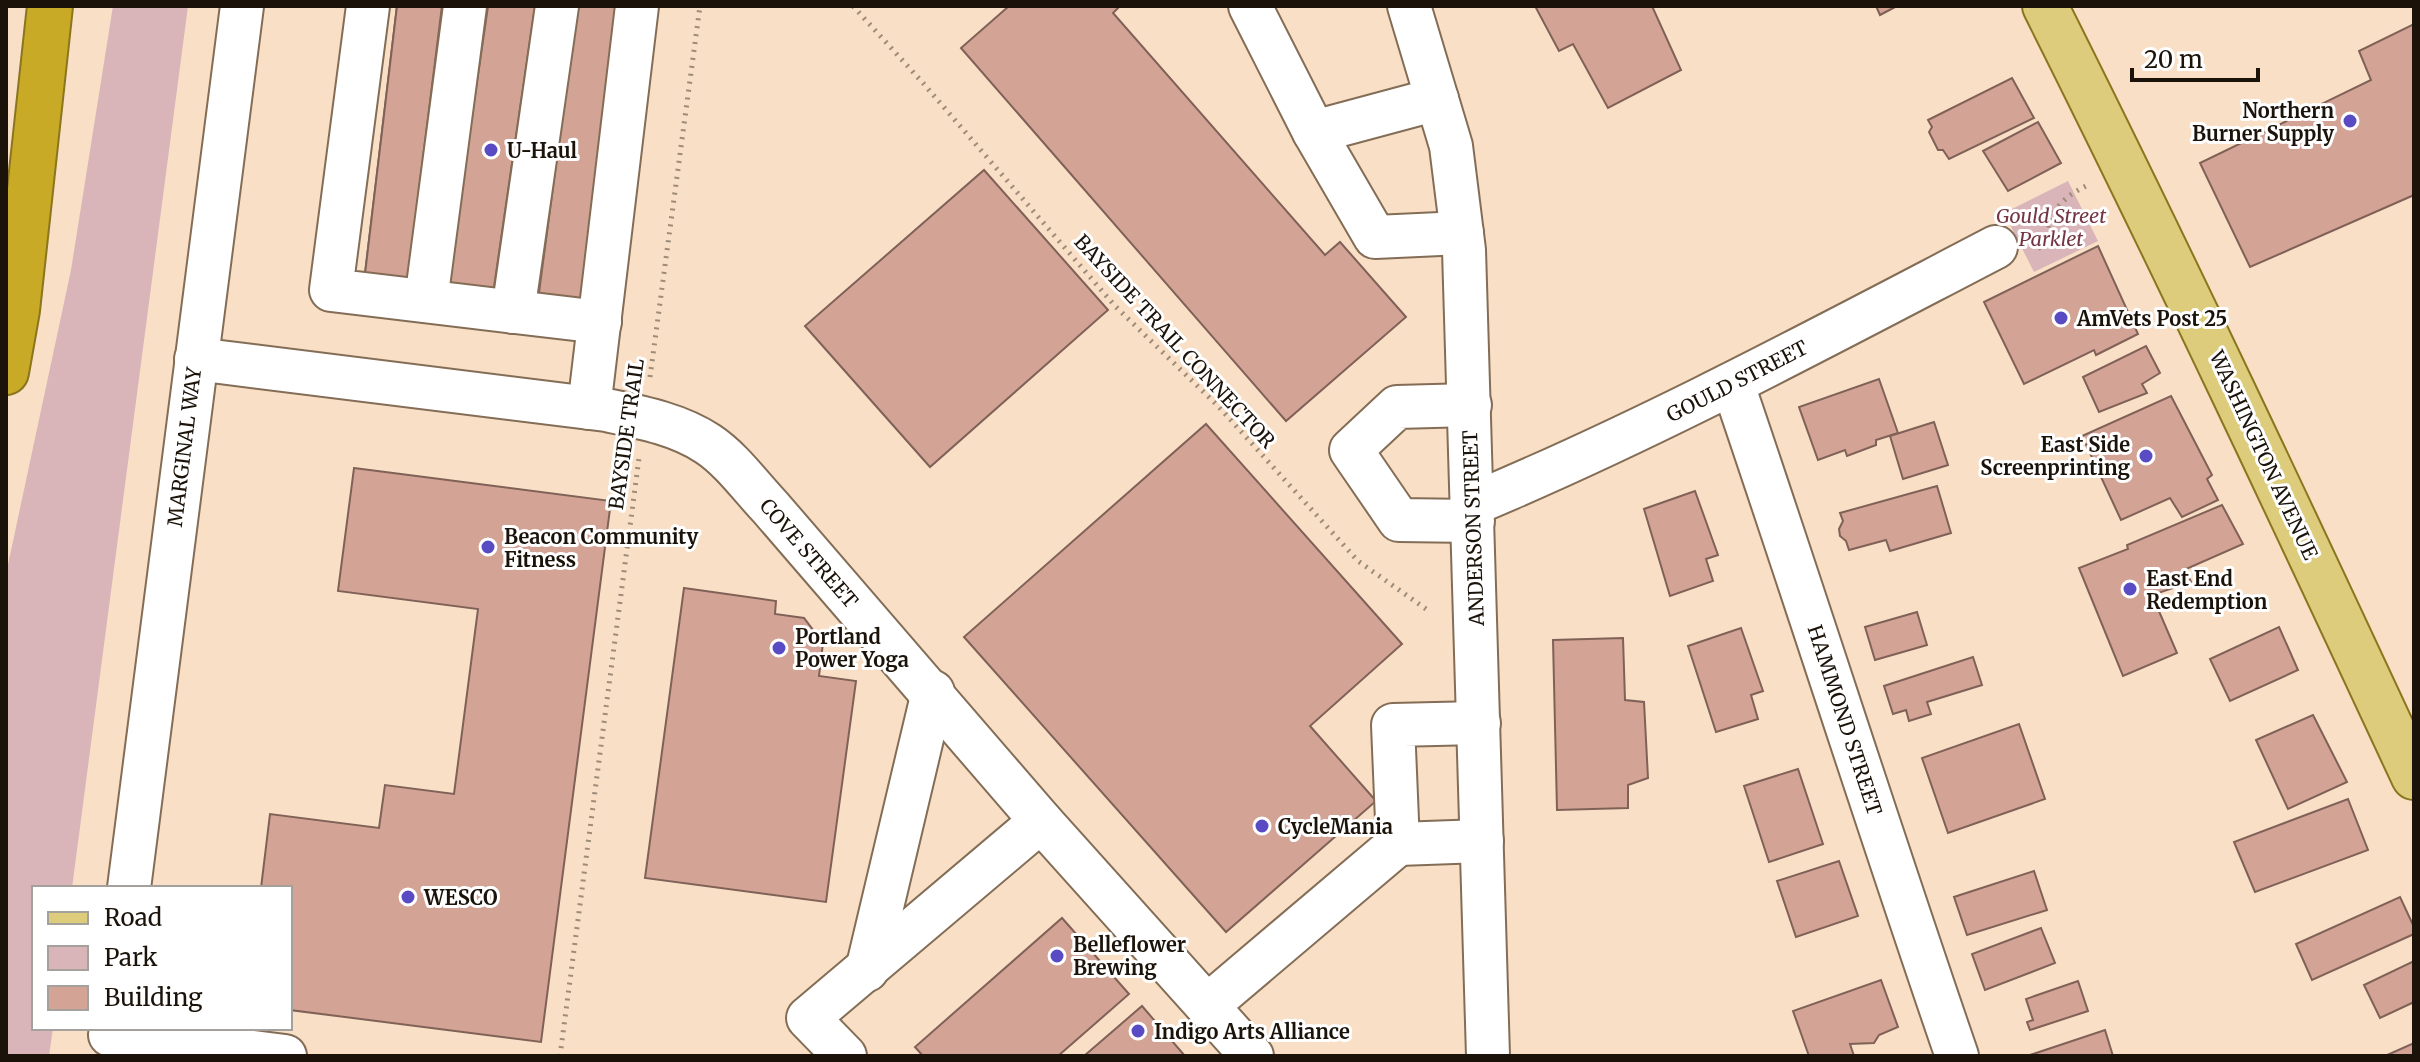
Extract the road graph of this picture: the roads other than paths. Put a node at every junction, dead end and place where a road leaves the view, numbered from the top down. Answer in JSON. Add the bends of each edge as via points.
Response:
{"nodes":[{"id":1,"x":242,"y":6,"type":"edge"},
{"id":2,"x":368,"y":6,"type":"edge"},
{"id":3,"x":465,"y":6,"type":"edge"},
{"id":4,"x":557,"y":6,"type":"edge"},
{"id":5,"x":637,"y":6,"type":"edge"},
{"id":6,"x":1250,"y":6,"type":"edge"},
{"id":7,"x":1409,"y":6,"type":"edge"},
{"id":8,"x":2045,"y":6,"type":"edge"},
{"id":9,"x":50,"y":10,"type":"edge"},
{"id":10,"x":1437,"y":99,"type":"junction"},
{"id":11,"x":1314,"y":132,"type":"junction"},
{"id":12,"x":6,"y":183,"type":"edge"},
{"id":13,"x":1462,"y":233,"type":"junction"},
{"id":14,"x":1996,"y":247,"type":"road end"},
{"id":15,"x":426,"y":301,"type":"junction"},
{"id":16,"x":513,"y":312,"type":"junction"},
{"id":17,"x":600,"y":322,"type":"junction"},
{"id":18,"x":196,"y":359,"type":"junction"},
{"id":19,"x":6,"y":372,"type":"edge"},
{"id":20,"x":1733,"y":385,"type":"junction"},
{"id":21,"x":1470,"y":405,"type":"junction"},
{"id":22,"x":589,"y":408,"type":"junction"},
{"id":23,"x":1473,"y":513,"type":"junction"},
{"id":24,"x":933,"y":692,"type":"junction"},
{"id":25,"x":1479,"y":723,"type":"junction"},
{"id":26,"x":2414,"y":777,"type":"edge"},
{"id":27,"x":1041,"y":821,"type":"junction"},
{"id":28,"x":1482,"y":841,"type":"junction"},
{"id":29,"x":1398,"y":844,"type":"junction"},
{"id":30,"x":129,"y":886,"type":"edge"},
{"id":31,"x":867,"y":970,"type":"junction"},
{"id":32,"x":1208,"y":1005,"type":"junction"},
{"id":33,"x":110,"y":1040,"type":"edge"},
{"id":34,"x":178,"y":1050,"type":"edge"},
{"id":35,"x":285,"y":1056,"type":"edge"},
{"id":36,"x":845,"y":1056,"type":"edge"},
{"id":37,"x":1252,"y":1056,"type":"edge"},
{"id":38,"x":1488,"y":1056,"type":"edge"},
{"id":39,"x":1957,"y":1056,"type":"edge"}],
"edges":[{"from":1,"to":18,"type":"street","name":"MARGINAL WAY"},
{"from":2,"to":15,"type":"street","via":[[331,290]]},
{"from":3,"to":15,"type":"street"},
{"from":4,"to":16,"type":"street"},
{"from":5,"to":17,"type":"street"},
{"from":6,"to":11,"type":"street"},
{"from":7,"to":10,"type":"street","name":"ANDERSON STREET"},
{"from":8,"to":26,"type":"main road","name":"WASHINGTON AVENUE","via":[[2272,470]]},
{"from":9,"to":12,"type":"highway"},
{"from":9,"to":19,"type":"highway"},
{"from":10,"to":11,"type":"street"},
{"from":10,"to":13,"type":"street","name":"ANDERSON STREET","via":[[1451,146]]},
{"from":11,"to":13,"type":"street","via":[[1375,237]]},
{"from":13,"to":21,"type":"street","name":"ANDERSON STREET"},
{"from":14,"to":20,"type":"street","name":"GOULD STREET"},
{"from":15,"to":16,"type":"street"},
{"from":16,"to":17,"type":"street"},
{"from":17,"to":22,"type":"street"},
{"from":18,"to":22,"type":"street","name":"COVE STREET"},
{"from":18,"to":30,"type":"street","name":"MARGINAL WAY"},
{"from":20,"to":23,"type":"street","name":"GOULD STREET"},
{"from":20,"to":39,"type":"street","name":"HAMMOND STREET"},
{"from":21,"to":23,"type":"street","name":"ANDERSON STREET"},
{"from":21,"to":23,"type":"street","via":[[1397,407],[1351,450],[1399,520]]},
{"from":22,"to":24,"type":"street","name":"COVE STREET","via":[[644,418],[707,443]]},
{"from":23,"to":25,"type":"street","name":"ANDERSON STREET"},
{"from":24,"to":27,"type":"street","name":"COVE STREET"},
{"from":24,"to":31,"type":"street"},
{"from":25,"to":28,"type":"street","name":"ANDERSON STREET"},
{"from":25,"to":29,"type":"street","via":[[1393,725]]},
{"from":27,"to":31,"type":"street"},
{"from":27,"to":32,"type":"street","name":"COVE STREET"},
{"from":28,"to":29,"type":"street"},
{"from":28,"to":38,"type":"street","name":"ANDERSON STREET"},
{"from":29,"to":32,"type":"street"},
{"from":31,"to":36,"type":"street","via":[[808,1018]]},
{"from":32,"to":37,"type":"street","name":"COVE STREET"},
{"from":33,"to":34,"type":"street"},
{"from":34,"to":35,"type":"street"}]}
